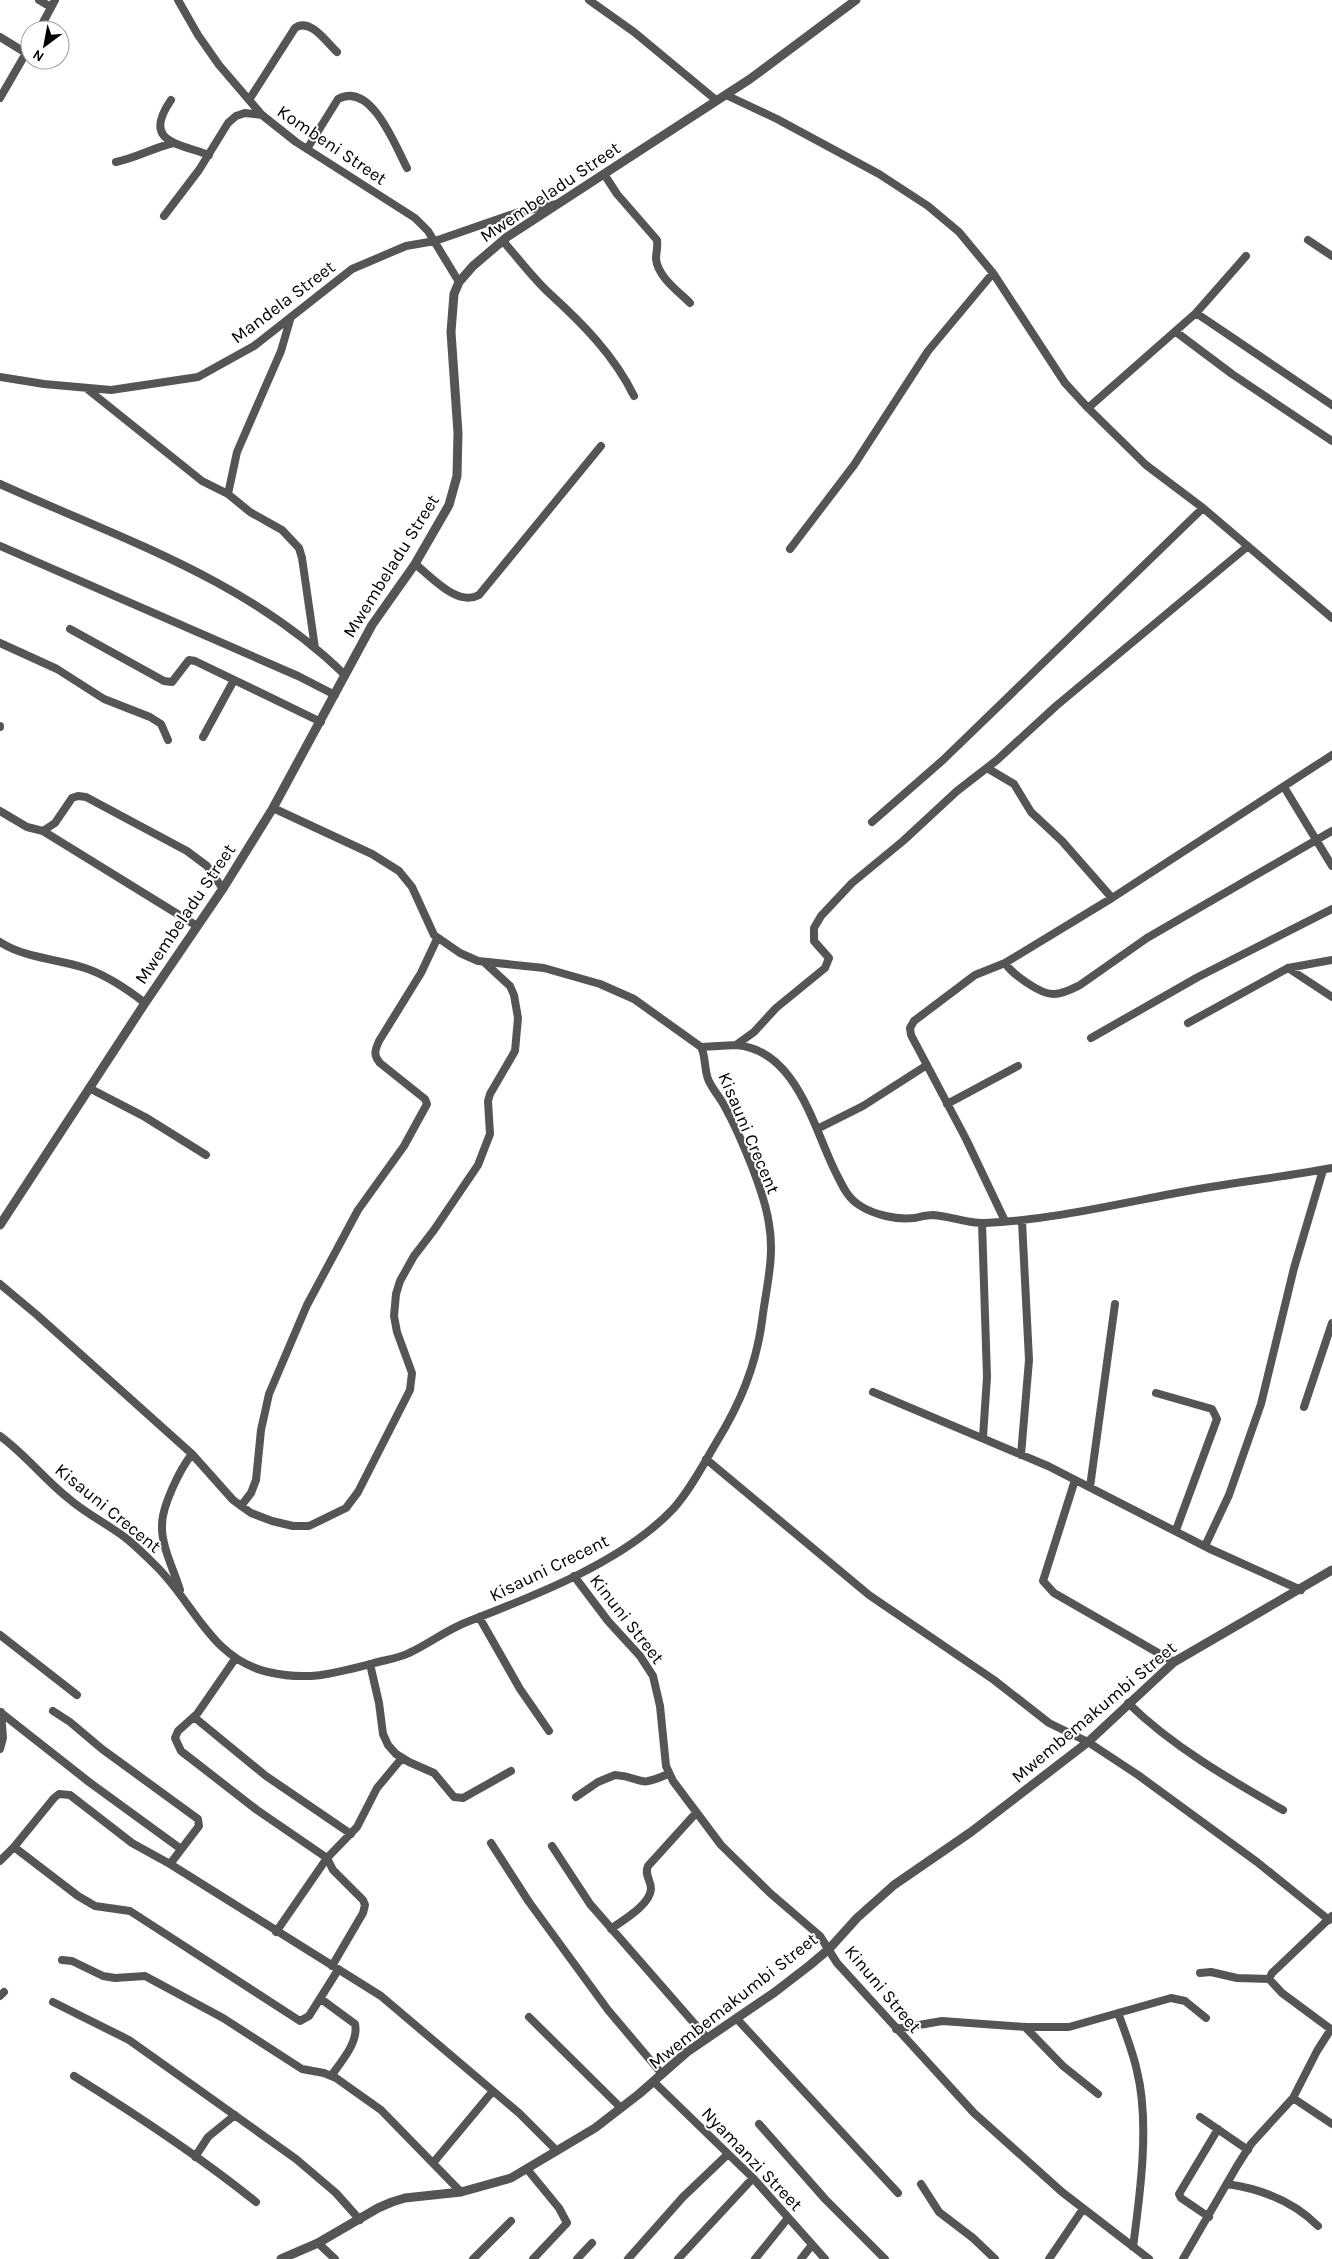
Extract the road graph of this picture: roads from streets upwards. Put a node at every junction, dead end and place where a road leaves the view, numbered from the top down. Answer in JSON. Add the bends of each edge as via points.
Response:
{"nodes":[{"id":1,"x":39,"y":0,"type":"edge"},
{"id":2,"x":178,"y":0,"type":"edge"},
{"id":3,"x":589,"y":0,"type":"edge"},
{"id":4,"x":856,"y":0,"type":"edge"},
{"id":5,"x":53,"y":4,"type":"edge"},
{"id":6,"x":44,"y":20,"type":"edge"},
{"id":7,"x":0,"y":37,"type":"edge"},
{"id":8,"x":20,"y":46,"type":"edge"},
{"id":9,"x":337,"y":52,"type":"dead end"},
{"id":10,"x":20,"y":64,"type":"edge"},
{"id":11,"x":726,"y":95,"type":"junction"},
{"id":12,"x":0,"y":98,"type":"edge"},
{"id":13,"x":171,"y":100,"type":"dead end"},
{"id":14,"x":249,"y":100,"type":"junction"},
{"id":15,"x":716,"y":100,"type":"junction"},
{"id":16,"x":262,"y":115,"type":"junction"},
{"id":17,"x":173,"y":144,"type":"junction"},
{"id":18,"x":307,"y":149,"type":"junction"},
{"id":19,"x":209,"y":155,"type":"junction"},
{"id":20,"x":116,"y":162,"type":"dead end"},
{"id":21,"x":407,"y":168,"type":"dead end"},
{"id":22,"x":604,"y":174,"type":"junction"},
{"id":23,"x":558,"y":204,"type":"junction"},
{"id":24,"x":164,"y":216,"type":"dead end"},
{"id":25,"x":1308,"y":240,"type":"dead end"},
{"id":26,"x":435,"y":241,"type":"junction"},
{"id":27,"x":503,"y":241,"type":"junction"},
{"id":28,"x":1246,"y":256,"type":"dead end"},
{"id":29,"x":1332,"y":256,"type":"edge"},
{"id":30,"x":993,"y":273,"type":"junction"},
{"id":31,"x":459,"y":282,"type":"junction"},
{"id":32,"x":690,"y":303,"type":"dead end"},
{"id":33,"x":1196,"y":313,"type":"junction"},
{"id":34,"x":290,"y":320,"type":"junction"},
{"id":35,"x":1176,"y":332,"type":"junction"},
{"id":36,"x":0,"y":377,"type":"edge"},
{"id":37,"x":86,"y":388,"type":"junction"},
{"id":38,"x":634,"y":396,"type":"dead end"},
{"id":39,"x":1332,"y":405,"type":"edge"},
{"id":40,"x":1088,"y":408,"type":"junction"},
{"id":41,"x":1332,"y":441,"type":"edge"},
{"id":42,"x":602,"y":446,"type":"dead end"},
{"id":43,"x":0,"y":484,"type":"edge"},
{"id":44,"x":228,"y":494,"type":"junction"},
{"id":45,"x":1203,"y":508,"type":"junction"},
{"id":46,"x":0,"y":546,"type":"edge"},
{"id":47,"x":1248,"y":546,"type":"junction"},
{"id":48,"x":790,"y":549,"type":"dead end"},
{"id":49,"x":415,"y":564,"type":"junction"},
{"id":50,"x":1332,"y":618,"type":"edge"},
{"id":51,"x":70,"y":629,"type":"dead end"},
{"id":52,"x":0,"y":643,"type":"edge"},
{"id":53,"x":316,"y":648,"type":"junction"},
{"id":54,"x":345,"y":675,"type":"junction"},
{"id":55,"x":234,"y":680,"type":"junction"},
{"id":56,"x":335,"y":695,"type":"junction"},
{"id":57,"x":321,"y":722,"type":"junction"},
{"id":58,"x":203,"y":737,"type":"dead end"},
{"id":59,"x":168,"y":740,"type":"dead end"},
{"id":60,"x":1332,"y":755,"type":"edge"},
{"id":61,"x":988,"y":768,"type":"junction"},
{"id":62,"x":1284,"y":787,"type":"junction"},
{"id":63,"x":274,"y":808,"type":"junction"},
{"id":64,"x":0,"y":811,"type":"edge"},
{"id":65,"x":872,"y":822,"type":"dead end"},
{"id":66,"x":43,"y":831,"type":"junction"},
{"id":67,"x":1332,"y":831,"type":"edge"},
{"id":68,"x":1316,"y":842,"type":"junction"},
{"id":69,"x":1332,"y":866,"type":"edge"},
{"id":70,"x":223,"y":889,"type":"junction"},
{"id":71,"x":1112,"y":898,"type":"junction"},
{"id":72,"x":1332,"y":909,"type":"edge"},
{"id":73,"x":197,"y":926,"type":"junction"},
{"id":74,"x":437,"y":938,"type":"junction"},
{"id":75,"x":0,"y":942,"type":"edge"},
{"id":76,"x":1332,"y":960,"type":"edge"},
{"id":77,"x":484,"y":962,"type":"junction"},
{"id":78,"x":1004,"y":963,"type":"junction"},
{"id":79,"x":1288,"y":968,"type":"junction"},
{"id":80,"x":1332,"y":997,"type":"edge"},
{"id":81,"x":145,"y":1003,"type":"junction"},
{"id":82,"x":1188,"y":1023,"type":"dead end"},
{"id":83,"x":1091,"y":1038,"type":"dead end"},
{"id":84,"x":736,"y":1045,"type":"junction"},
{"id":85,"x":701,"y":1047,"type":"junction"},
{"id":86,"x":927,"y":1064,"type":"junction"},
{"id":87,"x":1018,"y":1066,"type":"dead end"},
{"id":88,"x":89,"y":1088,"type":"junction"},
{"id":89,"x":947,"y":1104,"type":"junction"},
{"id":90,"x":817,"y":1129,"type":"junction"},
{"id":91,"x":206,"y":1155,"type":"dead end"},
{"id":92,"x":1332,"y":1168,"type":"edge"},
{"id":93,"x":1323,"y":1170,"type":"junction"},
{"id":94,"x":1005,"y":1221,"type":"junction"},
{"id":95,"x":1022,"y":1221,"type":"junction"},
{"id":96,"x":982,"y":1223,"type":"junction"},
{"id":97,"x":0,"y":1225,"type":"edge"},
{"id":98,"x":0,"y":1284,"type":"edge"},
{"id":99,"x":1115,"y":1304,"type":"dead end"},
{"id":100,"x":1332,"y":1323,"type":"edge"},
{"id":101,"x":873,"y":1392,"type":"dead end"},
{"id":102,"x":1156,"y":1394,"type":"dead end"},
{"id":103,"x":1304,"y":1408,"type":"dead end"},
{"id":104,"x":0,"y":1436,"type":"edge"},
{"id":105,"x":983,"y":1438,"type":"junction"},
{"id":106,"x":192,"y":1454,"type":"junction"},
{"id":107,"x":1021,"y":1455,"type":"junction"},
{"id":108,"x":706,"y":1460,"type":"junction"},
{"id":109,"x":1075,"y":1480,"type":"junction"},
{"id":110,"x":1090,"y":1487,"type":"junction"},
{"id":111,"x":241,"y":1506,"type":"junction"},
{"id":112,"x":1176,"y":1530,"type":"junction"},
{"id":113,"x":1206,"y":1546,"type":"junction"},
{"id":114,"x":1332,"y":1570,"type":"edge"},
{"id":115,"x":574,"y":1576,"type":"junction"},
{"id":116,"x":1301,"y":1590,"type":"junction"},
{"id":117,"x":181,"y":1596,"type":"junction"},
{"id":118,"x":479,"y":1617,"type":"junction"},
{"id":119,"x":0,"y":1635,"type":"edge"},
{"id":120,"x":235,"y":1659,"type":"junction"},
{"id":121,"x":1174,"y":1662,"type":"junction"},
{"id":122,"x":370,"y":1664,"type":"junction"},
{"id":123,"x":77,"y":1694,"type":"dead end"},
{"id":124,"x":1128,"y":1703,"type":"junction"},
{"id":125,"x":53,"y":1711,"type":"dead end"},
{"id":126,"x":0,"y":1712,"type":"edge"},
{"id":127,"x":194,"y":1717,"type":"junction"},
{"id":128,"x":549,"y":1731,"type":"dead end"},
{"id":129,"x":1088,"y":1742,"type":"junction"},
{"id":130,"x":0,"y":1749,"type":"edge"},
{"id":131,"x":402,"y":1758,"type":"junction"},
{"id":132,"x":511,"y":1771,"type":"dead end"},
{"id":133,"x":668,"y":1774,"type":"junction"},
{"id":134,"x":576,"y":1798,"type":"dead end"},
{"id":135,"x":1283,"y":1810,"type":"dead end"},
{"id":136,"x":696,"y":1813,"type":"junction"},
{"id":137,"x":351,"y":1834,"type":"junction"},
{"id":138,"x":491,"y":1844,"type":"dead end"},
{"id":139,"x":552,"y":1846,"type":"dead end"},
{"id":140,"x":14,"y":1847,"type":"junction"},
{"id":141,"x":181,"y":1849,"type":"junction"},
{"id":142,"x":327,"y":1858,"type":"junction"},
{"id":143,"x":0,"y":1861,"type":"edge"},
{"id":144,"x":170,"y":1864,"type":"junction"},
{"id":145,"x":1330,"y":1918,"type":"edge"},
{"id":146,"x":611,"y":1929,"type":"junction"},
{"id":147,"x":276,"y":1932,"type":"junction"},
{"id":148,"x":829,"y":1948,"type":"junction"},
{"id":149,"x":62,"y":1960,"type":"dead end"},
{"id":150,"x":335,"y":1968,"type":"junction"},
{"id":151,"x":1200,"y":1973,"type":"dead end"},
{"id":152,"x":1269,"y":1979,"type":"junction"},
{"id":153,"x":321,"y":1999,"type":"junction"},
{"id":154,"x":54,"y":2002,"type":"dead end"},
{"id":155,"x":1118,"y":2013,"type":"junction"},
{"id":156,"x":529,"y":2017,"type":"dead end"},
{"id":157,"x":1206,"y":2018,"type":"dead end"},
{"id":158,"x":737,"y":2019,"type":"junction"},
{"id":159,"x":1025,"y":2028,"type":"junction"},
{"id":160,"x":896,"y":2029,"type":"junction"},
{"id":161,"x":1332,"y":2029,"type":"edge"},
{"id":162,"x":707,"y":2038,"type":"junction"},
{"id":163,"x":662,"y":2074,"type":"junction"},
{"id":164,"x":74,"y":2076,"type":"dead end"},
{"id":165,"x":331,"y":2076,"type":"junction"},
{"id":166,"x":654,"y":2082,"type":"junction"},
{"id":167,"x":492,"y":2092,"type":"junction"},
{"id":168,"x":1098,"y":2094,"type":"dead end"},
{"id":169,"x":1292,"y":2098,"type":"junction"},
{"id":170,"x":621,"y":2108,"type":"junction"},
{"id":171,"x":234,"y":2115,"type":"junction"},
{"id":172,"x":1200,"y":2117,"type":"dead end"},
{"id":173,"x":759,"y":2124,"type":"dead end"},
{"id":174,"x":1332,"y":2124,"type":"edge"},
{"id":175,"x":1218,"y":2129,"type":"junction"},
{"id":176,"x":1248,"y":2150,"type":"junction"},
{"id":177,"x":557,"y":2151,"type":"junction"},
{"id":178,"x":728,"y":2154,"type":"junction"},
{"id":179,"x":195,"y":2156,"type":"junction"},
{"id":180,"x":433,"y":2163,"type":"junction"},
{"id":181,"x":527,"y":2169,"type":"junction"},
{"id":182,"x":753,"y":2178,"type":"junction"},
{"id":183,"x":920,"y":2184,"type":"dead end"},
{"id":184,"x":1227,"y":2184,"type":"junction"},
{"id":185,"x":461,"y":2192,"type":"junction"},
{"id":186,"x":898,"y":2193,"type":"dead end"},
{"id":187,"x":256,"y":2202,"type":"dead end"},
{"id":188,"x":1083,"y":2209,"type":"junction"},
{"id":189,"x":1209,"y":2217,"type":"junction"},
{"id":190,"x":788,"y":2218,"type":"junction"},
{"id":191,"x":360,"y":2220,"type":"junction"},
{"id":192,"x":511,"y":2221,"type":"dead end"},
{"id":193,"x":1318,"y":2226,"type":"dead end"},
{"id":194,"x":318,"y":2243,"type":"junction"},
{"id":195,"x":592,"y":2243,"type":"dead end"},
{"id":196,"x":812,"y":2245,"type":"junction"},
{"id":197,"x":1133,"y":2247,"type":"junction"},
{"id":198,"x":1140,"y":2256,"type":"edge"},
{"id":199,"x":281,"y":2259,"type":"edge"},
{"id":200,"x":334,"y":2259,"type":"edge"},
{"id":201,"x":473,"y":2259,"type":"edge"},
{"id":202,"x":533,"y":2259,"type":"edge"},
{"id":203,"x":577,"y":2259,"type":"edge"},
{"id":204,"x":628,"y":2259,"type":"edge"},
{"id":205,"x":678,"y":2259,"type":"edge"},
{"id":206,"x":755,"y":2259,"type":"edge"},
{"id":207,"x":801,"y":2259,"type":"edge"},
{"id":208,"x":825,"y":2259,"type":"edge"},
{"id":209,"x":885,"y":2259,"type":"edge"},
{"id":210,"x":995,"y":2259,"type":"edge"},
{"id":211,"x":1049,"y":2259,"type":"edge"},
{"id":212,"x":1149,"y":2259,"type":"edge"},
{"id":213,"x":1183,"y":2259,"type":"edge"}],
"edges":[{"from":1,"to":5,"type":"street"},
{"from":2,"to":14,"type":"street","name":"Kombeni Street","via":[[218,65]]},
{"from":3,"to":15,"type":"street","via":[[634,32]]},
{"from":4,"to":11,"type":"street","name":"Mwembeladu Street"},
{"from":5,"to":6,"type":"street"},
{"from":7,"to":8,"type":"street"},
{"from":9,"to":14,"type":"street","via":[[316,30],[300,24]]},
{"from":10,"to":12,"type":"street"},
{"from":11,"to":15,"type":"street","name":"Mwembeladu Street"},
{"from":11,"to":30,"type":"street","via":[[879,174],[928,206],[959,232]]},
{"from":13,"to":17,"type":"street","via":[[159,120],[159,127]]},
{"from":14,"to":16,"type":"street","name":"Kombeni Street"},
{"from":15,"to":22,"type":"street","name":"Mwembeladu Street"},
{"from":16,"to":18,"type":"street","name":"Kombeni Street"},
{"from":16,"to":19,"type":"street","via":[[245,113],[236,116],[228,123]]},
{"from":17,"to":19,"type":"street"},
{"from":17,"to":20,"type":"street"},
{"from":18,"to":21,"type":"street","via":[[338,99],[346,95],[357,96],[376,112]]},
{"from":18,"to":26,"type":"street","name":"Kombeni Street","via":[[415,218]]},
{"from":19,"to":24,"type":"street"},
{"from":22,"to":23,"type":"street","name":"Mwembeladu Street"},
{"from":22,"to":32,"type":"street","via":[[657,240],[658,266]]},
{"from":23,"to":26,"type":"street","name":"Mandela Street","via":[[516,214]]},
{"from":23,"to":27,"type":"street","name":"Mwembeladu Street"},
{"from":25,"to":29,"type":"street"},
{"from":26,"to":31,"type":"street","name":"Kombeni Street"},
{"from":26,"to":34,"type":"street","name":"Mandela Street","via":[[406,246],[352,269]]},
{"from":27,"to":31,"type":"street","name":"Mwembeladu Street","via":[[472,266]]},
{"from":27,"to":38,"type":"street","via":[[549,292],[576,316],[622,371]]},
{"from":28,"to":33,"type":"street"},
{"from":30,"to":40,"type":"street","via":[[1065,382]]},
{"from":30,"to":48,"type":"street","via":[[928,351],[854,465]]},
{"from":31,"to":49,"type":"street","name":"Mwembeladu Street","via":[[454,294],[451,332],[458,433],[457,476],[449,505]]},
{"from":33,"to":35,"type":"street"},
{"from":33,"to":39,"type":"street"},
{"from":34,"to":37,"type":"street","name":"Mandela Street","via":[[254,346],[198,377],[111,390]]},
{"from":34,"to":44,"type":"street","via":[[281,350],[237,452]]},
{"from":35,"to":40,"type":"street"},
{"from":35,"to":41,"type":"street"},
{"from":36,"to":37,"type":"street","name":"Mandela Street"},
{"from":37,"to":44,"type":"street","via":[[202,481]]},
{"from":40,"to":45,"type":"street","via":[[1146,465]]},
{"from":42,"to":49,"type":"street","via":[[480,595],[472,599],[458,597]]},
{"from":43,"to":53,"type":"street","via":[[142,544],[241,594]]},
{"from":44,"to":53,"type":"street","via":[[250,512],[282,530],[299,548]]},
{"from":45,"to":47,"type":"street"},
{"from":45,"to":65,"type":"street","via":[[943,760]]},
{"from":46,"to":56,"type":"street"},
{"from":47,"to":50,"type":"street"},
{"from":47,"to":61,"type":"street","via":[[1056,706]]},
{"from":49,"to":54,"type":"street","name":"Mwembeladu Street","via":[[372,626]]},
{"from":51,"to":55,"type":"street","via":[[164,681],[176,679],[189,660]]},
{"from":52,"to":59,"type":"street","via":[[57,669],[104,698],[150,717],[161,724]]},
{"from":53,"to":54,"type":"street"},
{"from":54,"to":56,"type":"street","name":"Mwembeladu Street"},
{"from":55,"to":57,"type":"street"},
{"from":55,"to":58,"type":"street"},
{"from":56,"to":57,"type":"street","name":"Mwembeladu Street"},
{"from":57,"to":63,"type":"street","name":"Mwembeladu Street"},
{"from":60,"to":62,"type":"street"},
{"from":61,"to":71,"type":"street","via":[[1014,784],[1031,812],[1062,841]]},
{"from":61,"to":84,"type":"street","via":[[852,883],[814,928],[814,941],[828,955],[827,965]]},
{"from":62,"to":68,"type":"street"},
{"from":62,"to":71,"type":"street"},
{"from":63,"to":70,"type":"street","name":"Mwembeladu Street"},
{"from":63,"to":74,"type":"street","via":[[372,854],[399,871],[412,887]]},
{"from":64,"to":66,"type":"street","via":[[27,827]]},
{"from":66,"to":70,"type":"street","via":[[55,823],[72,798],[82,796],[187,851],[207,866]]},
{"from":66,"to":73,"type":"street"},
{"from":67,"to":68,"type":"street"},
{"from":68,"to":69,"type":"street"},
{"from":68,"to":78,"type":"street","via":[[1147,938],[1069,991],[1045,993],[1017,976]]},
{"from":70,"to":73,"type":"street","name":"Mwembeladu Street"},
{"from":71,"to":78,"type":"street"},
{"from":72,"to":83,"type":"street","via":[[1198,977]]},
{"from":73,"to":81,"type":"street","name":"Mwembeladu Street"},
{"from":74,"to":77,"type":"street","via":[[460,953]]},
{"from":74,"to":111,"type":"street","via":[[421,973],[375,1049],[375,1057],[380,1063],[427,1104],[404,1146],[358,1210],[307,1305],[269,1394],[261,1430],[256,1480]]},
{"from":75,"to":81,"type":"street","via":[[26,954],[86,968]]},
{"from":76,"to":79,"type":"street"},
{"from":77,"to":85,"type":"street","via":[[544,968],[600,984],[634,998]]},
{"from":77,"to":111,"type":"street","via":[[506,981],[514,995],[518,1037],[515,1051],[490,1094],[490,1134],[478,1165],[414,1256],[400,1282],[394,1316],[412,1373],[410,1390],[371,1470],[346,1508],[309,1526],[293,1526],[272,1521]]},
{"from":78,"to":86,"type":"street","via":[[975,975],[914,1021],[911,1035]]},
{"from":79,"to":80,"type":"street"},
{"from":79,"to":82,"type":"street"},
{"from":81,"to":88,"type":"street","name":"Mwembeladu Street"},
{"from":84,"to":85,"type":"street"},
{"from":84,"to":90,"type":"street","via":[[750,1048],[781,1068],[797,1087]]},
{"from":85,"to":108,"type":"street","name":"Kisauni Crecent","via":[[708,1078],[726,1108],[758,1186],[772,1240],[769,1285],[755,1361],[740,1402]]},
{"from":86,"to":89,"type":"street"},
{"from":86,"to":90,"type":"street","via":[[863,1106]]},
{"from":87,"to":89,"type":"street"},
{"from":88,"to":91,"type":"street","via":[[145,1117]]},
{"from":88,"to":97,"type":"street","name":"Mwembeladu Street"},
{"from":89,"to":94,"type":"street"},
{"from":90,"to":96,"type":"street","via":[[845,1191],[860,1206],[899,1218],[933,1216]]},
{"from":92,"to":93,"type":"street"},
{"from":93,"to":95,"type":"street"},
{"from":93,"to":113,"type":"street","via":[[1294,1268],[1262,1404],[1229,1495]]},
{"from":94,"to":95,"type":"street"},
{"from":94,"to":96,"type":"street"},
{"from":95,"to":107,"type":"street","via":[[1029,1360]]},
{"from":96,"to":105,"type":"street","via":[[987,1377]]},
{"from":98,"to":106,"type":"street"},
{"from":99,"to":110,"type":"street"},
{"from":100,"to":103,"type":"street"},
{"from":101,"to":105,"type":"street"},
{"from":102,"to":112,"type":"street","via":[[1212,1409],[1218,1420]]},
{"from":104,"to":117,"type":"street","name":"Kisauni Crecent","via":[[66,1497],[128,1540],[170,1580]]},
{"from":105,"to":107,"type":"street"},
{"from":106,"to":111,"type":"street","via":[[221,1489]]},
{"from":106,"to":117,"type":"street","via":[[182,1466],[162,1525]]},
{"from":107,"to":109,"type":"street"},
{"from":108,"to":115,"type":"street","name":"Kisauni Crecent","via":[[683,1496],[657,1524],[606,1559]]},
{"from":108,"to":129,"type":"street","via":[[869,1595],[994,1680],[1049,1723]]},
{"from":109,"to":110,"type":"street"},
{"from":109,"to":121,"type":"street","via":[[1042,1581],[1054,1593]]},
{"from":110,"to":112,"type":"street"},
{"from":112,"to":113,"type":"street"},
{"from":113,"to":116,"type":"street"},
{"from":114,"to":116,"type":"street","name":"Mwembemakumbi Street"},
{"from":115,"to":118,"type":"street","name":"Kisauni Crecent"},
{"from":115,"to":133,"type":"street","name":"Kinuni Street","via":[[653,1676]]},
{"from":116,"to":121,"type":"street","name":"Mwembemakumbi Street","via":[[1204,1642]]},
{"from":117,"to":120,"type":"street","name":"Kisauni Crecent","via":[[214,1641]]},
{"from":118,"to":122,"type":"street","name":"Kisauni Crecent","via":[[409,1653]]},
{"from":118,"to":128,"type":"street","via":[[520,1689]]},
{"from":119,"to":123,"type":"street"},
{"from":120,"to":122,"type":"street","name":"Kisauni Crecent","via":[[265,1671],[302,1677],[336,1674]]},
{"from":120,"to":127,"type":"street"},
{"from":121,"to":124,"type":"street","name":"Mwembemakumbi Street"},
{"from":122,"to":131,"type":"street","via":[[380,1703],[383,1734],[388,1745]]},
{"from":124,"to":129,"type":"street","name":"Mwembemakumbi Street"},
{"from":124,"to":135,"type":"street","via":[[1215,1770]]},
{"from":125,"to":141,"type":"street","via":[[198,1819],[199,1826]]},
{"from":126,"to":130,"type":"street"},
{"from":126,"to":141,"type":"street"},
{"from":127,"to":137,"type":"street","via":[[266,1776]]},
{"from":127,"to":142,"type":"street","via":[[174,1738],[181,1751],[257,1810]]},
{"from":129,"to":145,"type":"street","via":[[1138,1775]]},
{"from":129,"to":148,"type":"street","name":"Mwembemakumbi Street","via":[[971,1832],[894,1884]]},
{"from":131,"to":132,"type":"street","via":[[434,1773],[459,1798]]},
{"from":131,"to":137,"type":"street","via":[[377,1788]]},
{"from":133,"to":134,"type":"street","via":[[642,1783],[615,1775],[598,1782]]},
{"from":133,"to":136,"type":"street","name":"Kinuni Street"},
{"from":136,"to":146,"type":"street","via":[[645,1871],[651,1888],[648,1897]]},
{"from":136,"to":148,"type":"street","name":"Kinuni Street","via":[[735,1860],[815,1931]]},
{"from":137,"to":142,"type":"street"},
{"from":138,"to":163,"type":"street","via":[[608,2010]]},
{"from":139,"to":146,"type":"street","via":[[590,1904]]},
{"from":140,"to":143,"type":"street"},
{"from":140,"to":144,"type":"street","via":[[54,1798],[63,1794],[70,1795],[140,1848]]},
{"from":140,"to":153,"type":"street","via":[[78,1896],[95,1906],[130,1911],[300,2021],[309,2016]]},
{"from":141,"to":144,"type":"street"},
{"from":142,"to":147,"type":"street"},
{"from":142,"to":150,"type":"street","via":[[332,1870],[365,1905]]},
{"from":144,"to":147,"type":"street"},
{"from":145,"to":152,"type":"street"},
{"from":146,"to":162,"type":"street"},
{"from":147,"to":150,"type":"street"},
{"from":148,"to":158,"type":"street","name":"Mwembemakumbi Street"},
{"from":148,"to":160,"type":"street","name":"Kinuni Street","via":[[837,1963]]},
{"from":149,"to":165,"type":"street","via":[[72,1961],[103,1976],[145,1976],[224,2018],[302,2069]]},
{"from":150,"to":153,"type":"street"},
{"from":150,"to":167,"type":"street","via":[[404,2013]]},
{"from":151,"to":152,"type":"street"},
{"from":152,"to":161,"type":"street","via":[[1282,1994]]},
{"from":153,"to":165,"type":"street","via":[[355,2024],[356,2030]]},
{"from":154,"to":171,"type":"street","via":[[128,2040]]},
{"from":155,"to":157,"type":"street","via":[[1159,2000],[1178,1998]]},
{"from":155,"to":159,"type":"street","via":[[1069,2027]]},
{"from":155,"to":197,"type":"street","via":[[1138,2072],[1143,2113]]},
{"from":156,"to":170,"type":"street"},
{"from":158,"to":162,"type":"street","name":"Mwembemakumbi Street"},
{"from":158,"to":186,"type":"street"},
{"from":159,"to":160,"type":"street","via":[[942,2022]]},
{"from":159,"to":168,"type":"street","via":[[1063,2066]]},
{"from":160,"to":188,"type":"street","name":"Kinuni Street","via":[[974,2113]]},
{"from":161,"to":169,"type":"street"},
{"from":162,"to":163,"type":"street","name":"Mwembemakumbi Street"},
{"from":163,"to":166,"type":"street","name":"Mwembemakumbi Street"},
{"from":164,"to":179,"type":"street"},
{"from":165,"to":180,"type":"street","via":[[380,2110]]},
{"from":166,"to":170,"type":"street","name":"Mwembemakumbi Street"},
{"from":166,"to":178,"type":"street","name":"Nyamanzi Street"},
{"from":167,"to":177,"type":"street"},
{"from":167,"to":180,"type":"street"},
{"from":169,"to":174,"type":"street"},
{"from":169,"to":176,"type":"street"},
{"from":170,"to":177,"type":"street","name":"Mwembemakumbi Street"},
{"from":171,"to":179,"type":"street","via":[[208,2137]]},
{"from":171,"to":191,"type":"street","via":[[318,2176]]},
{"from":172,"to":175,"type":"street"},
{"from":173,"to":209,"type":"street","via":[[825,2199]]},
{"from":175,"to":176,"type":"street"},
{"from":175,"to":189,"type":"street","via":[[1179,2194]]},
{"from":176,"to":184,"type":"street"},
{"from":177,"to":181,"type":"street","name":"Mwembemakumbi Street"},
{"from":178,"to":182,"type":"street","name":"Nyamanzi Street"},
{"from":178,"to":204,"type":"street","via":[[683,2197]]},
{"from":179,"to":187,"type":"street"},
{"from":180,"to":185,"type":"street"},
{"from":181,"to":185,"type":"street","name":"Mwembemakumbi Street","via":[[489,2186]]},
{"from":181,"to":202,"type":"street","via":[[567,2223]]},
{"from":182,"to":190,"type":"street","name":"Nyamanzi Street"},
{"from":182,"to":205,"type":"street"},
{"from":183,"to":210,"type":"street","via":[[939,2212]]},
{"from":184,"to":189,"type":"street"},
{"from":184,"to":193,"type":"street","via":[[1270,2194],[1305,2214]]},
{"from":185,"to":191,"type":"street","name":"Mwembemakumbi Street","via":[[405,2198],[378,2208]]},
{"from":188,"to":197,"type":"street","name":"Kinuni Street"},
{"from":188,"to":211,"type":"street"},
{"from":189,"to":213,"type":"street"},
{"from":190,"to":196,"type":"street","name":"Nyamanzi Street"},
{"from":190,"to":206,"type":"street"},
{"from":191,"to":194,"type":"street","name":"Mwembemakumbi Street"},
{"from":192,"to":201,"type":"street"},
{"from":194,"to":199,"type":"street","name":"Mwembemakumbi Street"},
{"from":194,"to":200,"type":"street"},
{"from":195,"to":203,"type":"street"},
{"from":196,"to":207,"type":"street"},
{"from":196,"to":208,"type":"street","name":"Nyamanzi Street"},
{"from":197,"to":198,"type":"street","name":"Kinuni Street"},
{"from":198,"to":212,"type":"street","name":"Kinuni Street"}]}
